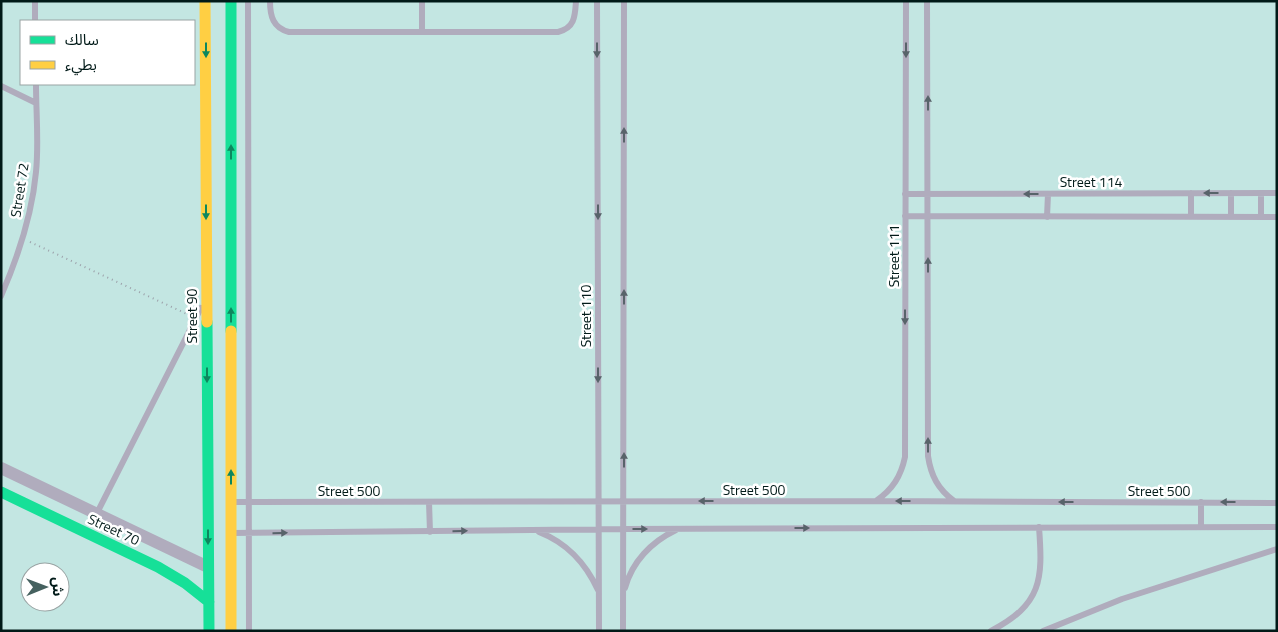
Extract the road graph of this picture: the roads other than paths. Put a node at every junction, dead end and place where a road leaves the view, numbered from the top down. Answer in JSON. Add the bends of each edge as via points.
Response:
{"nodes":[{"id":1,"x":35,"y":1,"type":"edge"},
{"id":2,"x":205,"y":1,"type":"edge"},
{"id":3,"x":231,"y":1,"type":"edge"},
{"id":4,"x":248,"y":1,"type":"edge"},
{"id":5,"x":270,"y":1,"type":"edge"},
{"id":6,"x":422,"y":1,"type":"edge"},
{"id":7,"x":576,"y":1,"type":"edge"},
{"id":8,"x":597,"y":1,"type":"edge"},
{"id":9,"x":624,"y":1,"type":"edge"},
{"id":10,"x":906,"y":1,"type":"edge"},
{"id":11,"x":928,"y":1,"type":"edge"},
{"id":12,"x":35,"y":20,"type":"edge"},
{"id":13,"x":422,"y":31,"type":"junction"},
{"id":14,"x":36,"y":85,"type":"edge"},
{"id":15,"x":1,"y":86,"type":"edge"},
{"id":16,"x":36,"y":103,"type":"junction"},
{"id":17,"x":1231,"y":193,"type":"junction"},
{"id":18,"x":1262,"y":193,"type":"junction"},
{"id":19,"x":1277,"y":193,"type":"edge"},
{"id":20,"x":906,"y":194,"type":"junction"},
{"id":21,"x":928,"y":194,"type":"junction"},
{"id":22,"x":1048,"y":194,"type":"junction"},
{"id":23,"x":1190,"y":194,"type":"junction"},
{"id":24,"x":906,"y":216,"type":"junction"},
{"id":25,"x":928,"y":216,"type":"junction"},
{"id":26,"x":1047,"y":217,"type":"junction"},
{"id":27,"x":1191,"y":217,"type":"junction"},
{"id":28,"x":1231,"y":217,"type":"junction"},
{"id":29,"x":1262,"y":217,"type":"junction"},
{"id":30,"x":1277,"y":217,"type":"edge"},
{"id":31,"x":4,"y":279,"type":"edge"},
{"id":32,"x":1,"y":296,"type":"edge"},
{"id":33,"x":206,"y":298,"type":"junction"},
{"id":34,"x":1,"y":468,"type":"edge"},
{"id":35,"x":1,"y":492,"type":"edge"},
{"id":36,"x":598,"y":501,"type":"junction"},
{"id":37,"x":624,"y":501,"type":"junction"},
{"id":38,"x":876,"y":501,"type":"junction"},
{"id":39,"x":231,"y":502,"type":"junction"},
{"id":40,"x":429,"y":502,"type":"junction"},
{"id":41,"x":956,"y":502,"type":"junction"},
{"id":42,"x":1201,"y":502,"type":"junction"},
{"id":43,"x":249,"y":503,"type":"junction"},
{"id":44,"x":1277,"y":503,"type":"edge"},
{"id":45,"x":97,"y":513,"type":"junction"},
{"id":46,"x":1039,"y":526,"type":"junction"},
{"id":47,"x":1201,"y":526,"type":"junction"},
{"id":48,"x":1277,"y":527,"type":"edge"},
{"id":49,"x":598,"y":529,"type":"junction"},
{"id":50,"x":624,"y":529,"type":"junction"},
{"id":51,"x":677,"y":529,"type":"junction"},
{"id":52,"x":536,"y":530,"type":"junction"},
{"id":53,"x":430,"y":532,"type":"junction"},
{"id":54,"x":231,"y":533,"type":"junction"},
{"id":55,"x":249,"y":534,"type":"junction"},
{"id":56,"x":1277,"y":549,"type":"edge"},
{"id":57,"x":208,"y":567,"type":"junction"},
{"id":58,"x":599,"y":592,"type":"junction"},
{"id":59,"x":623,"y":594,"type":"junction"},
{"id":60,"x":209,"y":602,"type":"junction"},
{"id":61,"x":209,"y":631,"type":"edge"},
{"id":62,"x":231,"y":631,"type":"edge"},
{"id":63,"x":250,"y":631,"type":"edge"},
{"id":64,"x":599,"y":631,"type":"edge"},
{"id":65,"x":623,"y":631,"type":"edge"},
{"id":66,"x":991,"y":631,"type":"edge"},
{"id":67,"x":1043,"y":631,"type":"edge"}],
"edges":[{"from":1,"to":12,"type":"lane"},
{"from":2,"to":33,"type":"street","name":"Street 90","one_way":true},
{"from":39,"to":3,"type":"street","one_way":true},
{"from":4,"to":43,"type":"lane"},
{"from":5,"to":13,"type":"lane","via":[[274,22],[289,32]]},
{"from":6,"to":13,"type":"lane"},
{"from":7,"to":13,"type":"lane","via":[[572,24],[558,32]]},
{"from":8,"to":36,"type":"lane","name":"Street 110","one_way":true},
{"from":37,"to":9,"type":"lane","one_way":true},
{"from":10,"to":20,"type":"lane","name":"Street 111","one_way":true},
{"from":21,"to":11,"type":"lane","one_way":true},
{"from":14,"to":16,"type":"lane","name":"Street 72"},
{"from":15,"to":16,"type":"lane"},
{"from":16,"to":31,"type":"lane","name":"Street 72","via":[[36,171],[32,205],[23,238]]},
{"from":17,"to":18,"type":"lane","name":"Street 114"},
{"from":17,"to":23,"type":"lane","name":"Street 114","one_way":true},
{"from":17,"to":28,"type":"lane"},
{"from":18,"to":19,"type":"lane","name":"Street 114"},
{"from":18,"to":29,"type":"lane"},
{"from":20,"to":21,"type":"lane","name":"Street 114"},
{"from":20,"to":24,"type":"lane","name":"Street 111"},
{"from":22,"to":21,"type":"lane","name":"Street 114","one_way":true},
{"from":21,"to":25,"type":"lane"},
{"from":22,"to":23,"type":"lane","name":"Street 114"},
{"from":22,"to":26,"type":"lane"},
{"from":23,"to":27,"type":"lane"},
{"from":24,"to":25,"type":"lane"},
{"from":24,"to":38,"type":"lane","name":"Street 111","one_way":true,"via":[[905,457],[899,478]]},
{"from":25,"to":26,"type":"lane"},
{"from":41,"to":25,"type":"lane","one_way":true,"via":[[933,478],[928,456]]},
{"from":26,"to":27,"type":"lane"},
{"from":27,"to":28,"type":"lane"},
{"from":28,"to":29,"type":"lane"},
{"from":29,"to":30,"type":"lane"},
{"from":31,"to":32,"type":"lane","name":"Street 72"},
{"from":33,"to":45,"type":"lane"},
{"from":33,"to":57,"type":"street","name":"Street 90","one_way":true},
{"from":34,"to":45,"type":"street","name":"Street 70"},
{"from":35,"to":60,"type":"street","name":"Street 70","via":[[172,574]]},
{"from":36,"to":37,"type":"lane","name":"Street 500"},
{"from":36,"to":40,"type":"lane","name":"Street 500"},
{"from":36,"to":49,"type":"lane","name":"Street 110"},
{"from":38,"to":37,"type":"lane","name":"Street 500","one_way":true},
{"from":37,"to":50,"type":"lane"},
{"from":41,"to":38,"type":"lane","name":"Street 500","one_way":true},
{"from":39,"to":43,"type":"lane","name":"Street 500"},
{"from":39,"to":54,"type":"street"},
{"from":40,"to":43,"type":"lane","name":"Street 500"},
{"from":40,"to":53,"type":"lane"},
{"from":42,"to":41,"type":"lane","name":"Street 500","one_way":true},
{"from":44,"to":42,"type":"lane","name":"Street 500","one_way":true},
{"from":42,"to":47,"type":"lane"},
{"from":43,"to":55,"type":"lane"},
{"from":45,"to":57,"type":"street","name":"Street 70"},
{"from":46,"to":47,"type":"lane"},
{"from":51,"to":46,"type":"lane","one_way":true},
{"from":46,"to":66,"type":"lane","via":[[1040,565],[1035,591],[1020,612]]},
{"from":47,"to":48,"type":"lane"},
{"from":49,"to":50,"type":"lane"},
{"from":49,"to":52,"type":"lane"},
{"from":49,"to":58,"type":"lane","name":"Street 110"},
{"from":50,"to":51,"type":"lane","one_way":true},
{"from":50,"to":59,"type":"lane"},
{"from":51,"to":59,"type":"lane","via":[[658,540],[642,556],[630,574]]},
{"from":53,"to":52,"type":"lane","one_way":true},
{"from":52,"to":58,"type":"lane","via":[[574,554]]},
{"from":55,"to":53,"type":"lane","one_way":true},
{"from":54,"to":55,"type":"lane"},
{"from":54,"to":62,"type":"street"},
{"from":55,"to":63,"type":"lane"},
{"from":56,"to":67,"type":"lane","via":[[1122,599]]},
{"from":57,"to":60,"type":"street","name":"Street 90"},
{"from":58,"to":64,"type":"lane","name":"Street 110"},
{"from":59,"to":65,"type":"lane"},
{"from":60,"to":61,"type":"street","name":"Street 90"}]}
